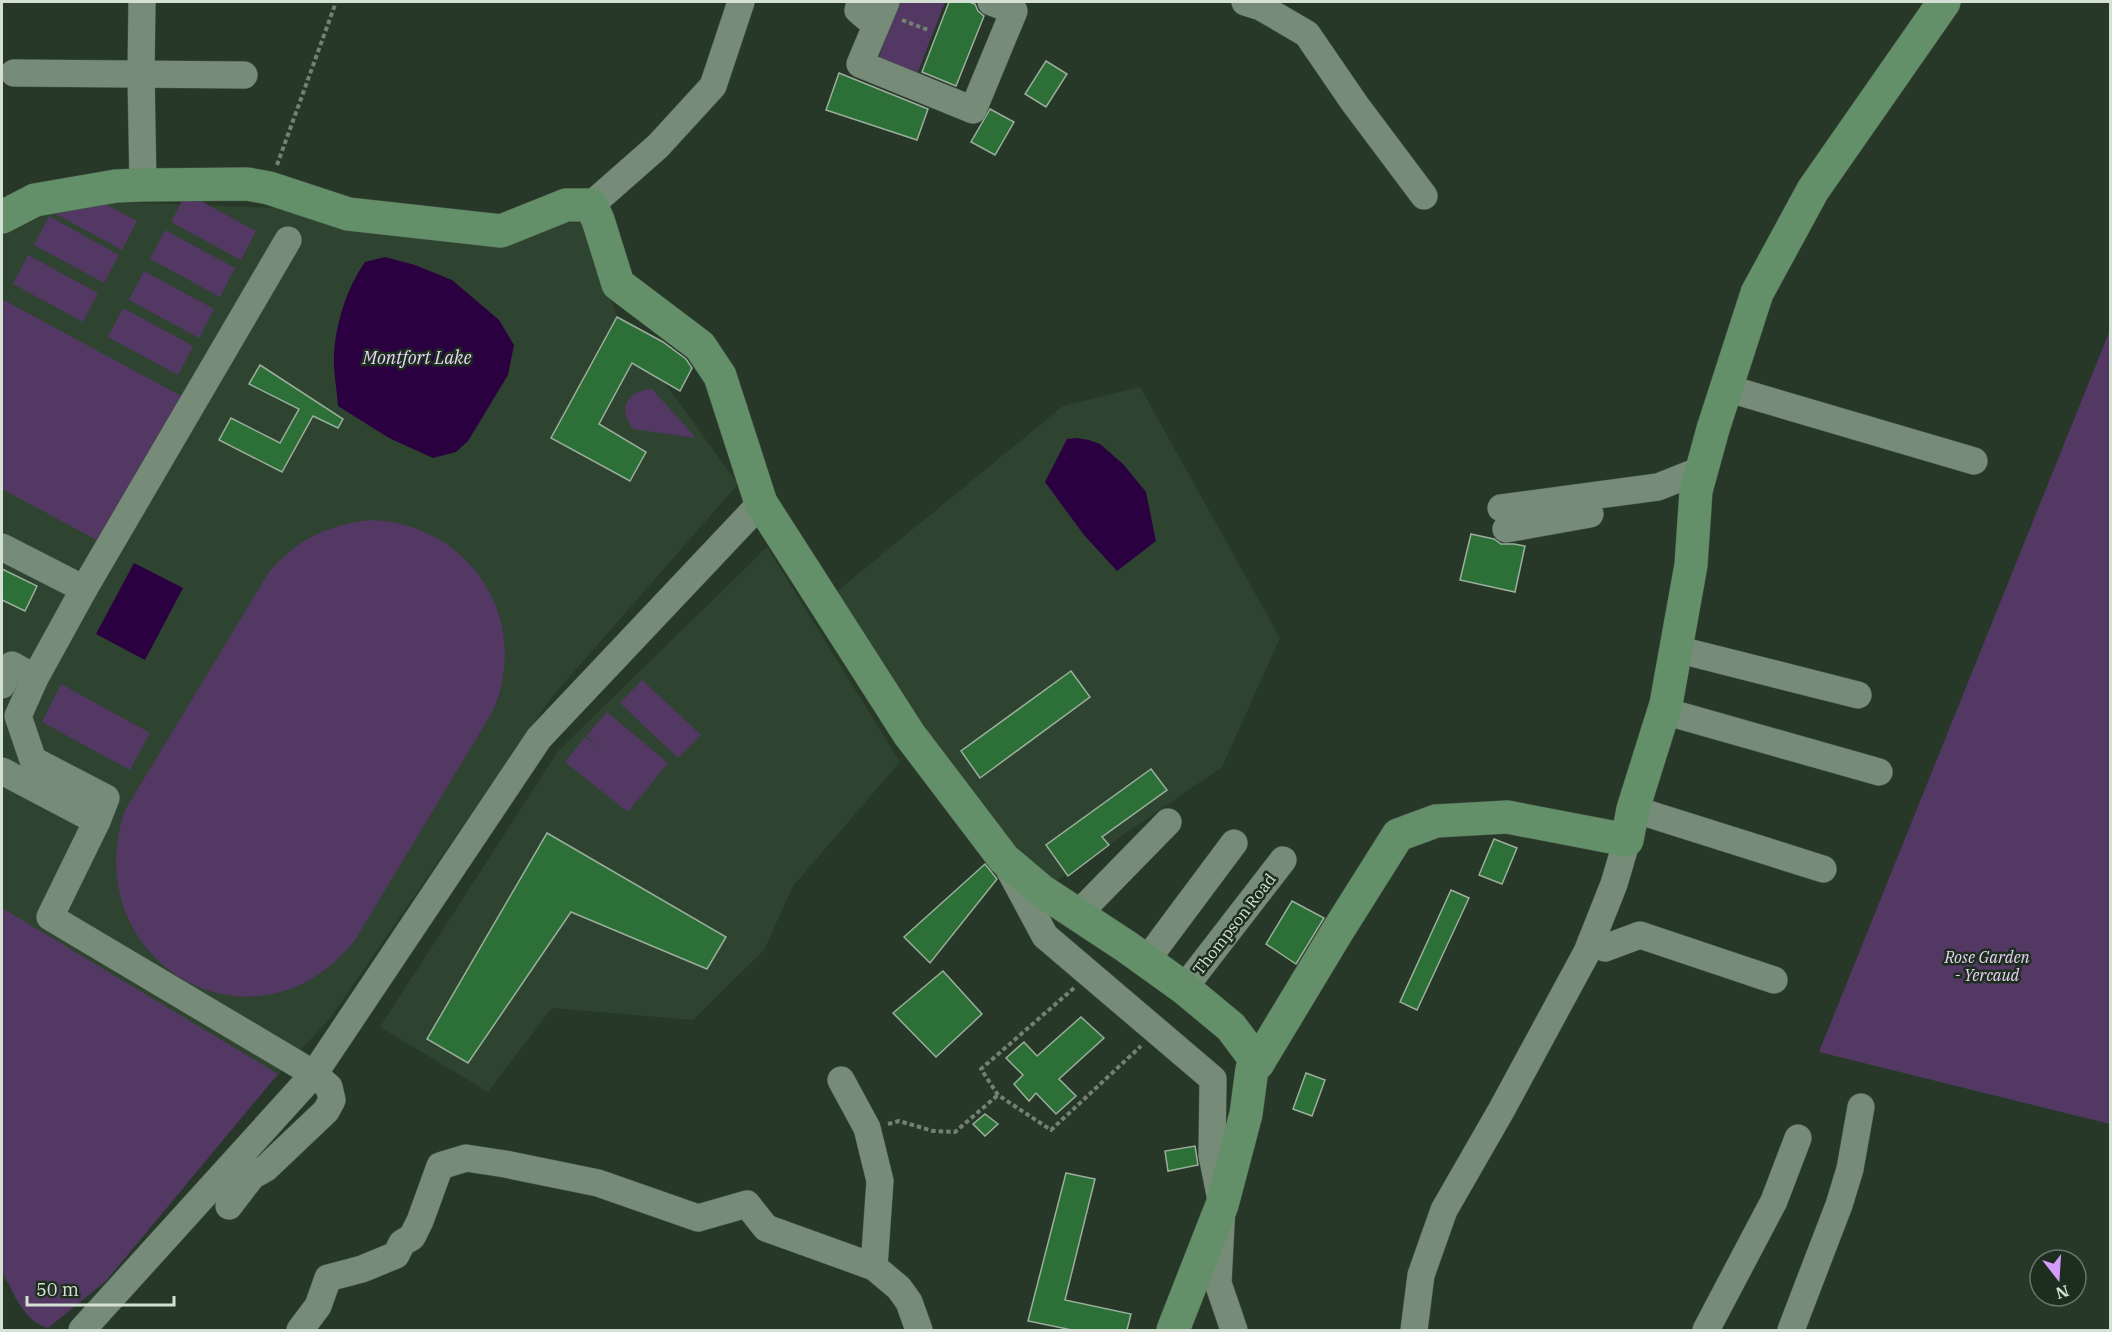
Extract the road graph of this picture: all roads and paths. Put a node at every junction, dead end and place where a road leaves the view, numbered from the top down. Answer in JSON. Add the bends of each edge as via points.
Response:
{"nodes":[{"id":1,"x":142,"y":2,"type":"edge"},
{"id":2,"x":336,"y":2,"type":"edge"},
{"id":3,"x":741,"y":2,"type":"edge"},
{"id":4,"x":992,"y":2,"type":"edge"},
{"id":5,"x":1245,"y":2,"type":"edge"},
{"id":6,"x":1944,"y":2,"type":"edge"},
{"id":7,"x":867,"y":8,"type":"edge"},
{"id":8,"x":14,"y":73,"type":"dead end"},
{"id":9,"x":141,"y":74,"type":"junction"},
{"id":10,"x":244,"y":75,"type":"dead end"},
{"id":11,"x":143,"y":185,"type":"junction"},
{"id":12,"x":269,"y":188,"type":"junction"},
{"id":13,"x":1424,"y":196,"type":"dead end"},
{"id":14,"x":591,"y":205,"type":"junction"},
{"id":15,"x":2,"y":217,"type":"edge"},
{"id":16,"x":288,"y":240,"type":"dead end"},
{"id":17,"x":1726,"y":388,"type":"junction"},
{"id":18,"x":1974,"y":461,"type":"dead end"},
{"id":19,"x":1699,"y":480,"type":"junction"},
{"id":20,"x":760,"y":503,"type":"junction"},
{"id":21,"x":1503,"y":518,"type":"dead end"},
{"id":22,"x":2,"y":547,"type":"edge"},
{"id":23,"x":84,"y":589,"type":"junction"},
{"id":24,"x":1676,"y":649,"type":"junction"},
{"id":25,"x":35,"y":678,"type":"junction"},
{"id":26,"x":2,"y":685,"type":"edge"},
{"id":27,"x":1858,"y":695,"type":"dead end"},
{"id":28,"x":1664,"y":711,"type":"junction"},
{"id":29,"x":2,"y":771,"type":"edge"},
{"id":30,"x":1879,"y":772,"type":"dead end"},
{"id":31,"x":97,"y":821,"type":"junction"},
{"id":32,"x":1168,"y":822,"type":"dead end"},
{"id":33,"x":1630,"y":824,"type":"junction"},
{"id":34,"x":1233,"y":843,"type":"dead end"},
{"id":35,"x":1004,"y":859,"type":"junction"},
{"id":36,"x":1283,"y":860,"type":"dead end"},
{"id":37,"x":1823,"y":869,"type":"dead end"},
{"id":38,"x":1078,"y":914,"type":"junction"},
{"id":39,"x":1591,"y":942,"type":"junction"},
{"id":40,"x":1146,"y":961,"type":"junction"},
{"id":41,"x":1090,"y":974,"type":"junction"},
{"id":42,"x":1774,"y":980,"type":"dead end"},
{"id":43,"x":1184,"y":988,"type":"junction"},
{"id":44,"x":1157,"y":1032,"type":"junction"},
{"id":45,"x":1258,"y":1063,"type":"junction"},
{"id":46,"x":314,"y":1074,"type":"junction"},
{"id":47,"x":840,"y":1080,"type":"dead end"},
{"id":48,"x":998,"y":1095,"type":"junction"},
{"id":49,"x":1861,"y":1107,"type":"dead end"},
{"id":50,"x":867,"y":1128,"type":"junction"},
{"id":51,"x":1798,"y":1138,"type":"dead end"},
{"id":52,"x":1222,"y":1205,"type":"junction"},
{"id":53,"x":229,"y":1206,"type":"dead end"},
{"id":54,"x":874,"y":1267,"type":"junction"},
{"id":55,"x":82,"y":1330,"type":"edge"},
{"id":56,"x":300,"y":1330,"type":"edge"},
{"id":57,"x":919,"y":1330,"type":"edge"},
{"id":58,"x":1173,"y":1330,"type":"edge"},
{"id":59,"x":1234,"y":1330,"type":"edge"},
{"id":60,"x":1414,"y":1330,"type":"edge"},
{"id":61,"x":1706,"y":1330,"type":"edge"},
{"id":62,"x":1791,"y":1330,"type":"edge"}],
"edges":[{"from":1,"to":9,"type":"street"},
{"from":2,"to":12,"type":"path"},
{"from":3,"to":14,"type":"street","via":[[713,86],[658,146]]},
{"from":4,"to":7,"type":"street","via":[[1014,11],[973,110],[860,64]]},
{"from":5,"to":13,"type":"street","via":[[1307,34]]},
{"from":6,"to":17,"type":"main road","via":[[1813,190],[1757,293]]},
{"from":8,"to":9,"type":"street"},
{"from":9,"to":10,"type":"street"},
{"from":9,"to":11,"type":"street"},
{"from":11,"to":12,"type":"main road","via":[[247,184]]},
{"from":11,"to":15,"type":"main road","via":[[35,200]]},
{"from":12,"to":14,"type":"main road","via":[[348,214],[501,231],[566,205]]},
{"from":14,"to":20,"type":"main road","via":[[618,284],[700,346],[720,376]]},
{"from":16,"to":23,"type":"street"},
{"from":17,"to":18,"type":"street"},
{"from":17,"to":19,"type":"main road"},
{"from":19,"to":21,"type":"street","via":[[1663,502]]},
{"from":19,"to":24,"type":"main road","via":[[1691,565]]},
{"from":20,"to":35,"type":"main road","via":[[909,734]]},
{"from":20,"to":46,"type":"street","via":[[539,738]]},
{"from":22,"to":23,"type":"street"},
{"from":23,"to":25,"type":"street"},
{"from":24,"to":27,"type":"street"},
{"from":24,"to":28,"type":"main road"},
{"from":25,"to":26,"type":"street","via":[[12,665]]},
{"from":25,"to":31,"type":"street","via":[[18,716],[33,759],[106,798]]},
{"from":28,"to":30,"type":"street"},
{"from":28,"to":33,"type":"main road"},
{"from":29,"to":31,"type":"street"},
{"from":31,"to":46,"type":"street","via":[[50,916]]},
{"from":32,"to":38,"type":"street"},
{"from":33,"to":37,"type":"street"},
{"from":33,"to":39,"type":"street","via":[[1614,884]]},
{"from":33,"to":45,"type":"main road","via":[[1507,818],[1436,821],[1398,835]]},
{"from":34,"to":40,"type":"street"},
{"from":35,"to":38,"type":"main road","via":[[1042,891]]},
{"from":35,"to":41,"type":"street","via":[[1045,936]]},
{"from":36,"to":43,"type":"street","name":"Thompson Road"},
{"from":38,"to":40,"type":"main road"},
{"from":39,"to":42,"type":"street","via":[[1605,948],[1640,935]]},
{"from":39,"to":60,"type":"street","via":[[1444,1210],[1421,1275]]},
{"from":40,"to":43,"type":"main road"},
{"from":41,"to":44,"type":"street"},
{"from":41,"to":48,"type":"path","via":[[981,1069]]},
{"from":43,"to":45,"type":"main road","via":[[1231,1027]]},
{"from":44,"to":48,"type":"path","via":[[1051,1130]]},
{"from":44,"to":52,"type":"street","via":[[1213,1079],[1212,1155]]},
{"from":45,"to":52,"type":"main road","via":[[1252,1069],[1246,1114]]},
{"from":46,"to":53,"type":"street","via":[[329,1087],[330,1106],[266,1168],[252,1176]]},
{"from":46,"to":55,"type":"street"},
{"from":47,"to":50,"type":"street"},
{"from":48,"to":50,"type":"path","via":[[955,1132],[933,1131],[899,1121]]},
{"from":49,"to":62,"type":"street","via":[[1842,1196]]},
{"from":50,"to":54,"type":"street","via":[[880,1181]]},
{"from":51,"to":61,"type":"street","via":[[1774,1201]]},
{"from":52,"to":58,"type":"main road"},
{"from":52,"to":59,"type":"street","via":[[1218,1282]]},
{"from":54,"to":56,"type":"street","via":[[766,1228],[747,1204],[698,1218],[598,1183],[466,1158],[440,1166],[420,1221],[396,1255],[328,1278],[318,1306]]},
{"from":54,"to":57,"type":"street","via":[[899,1288],[909,1302]]}]}
